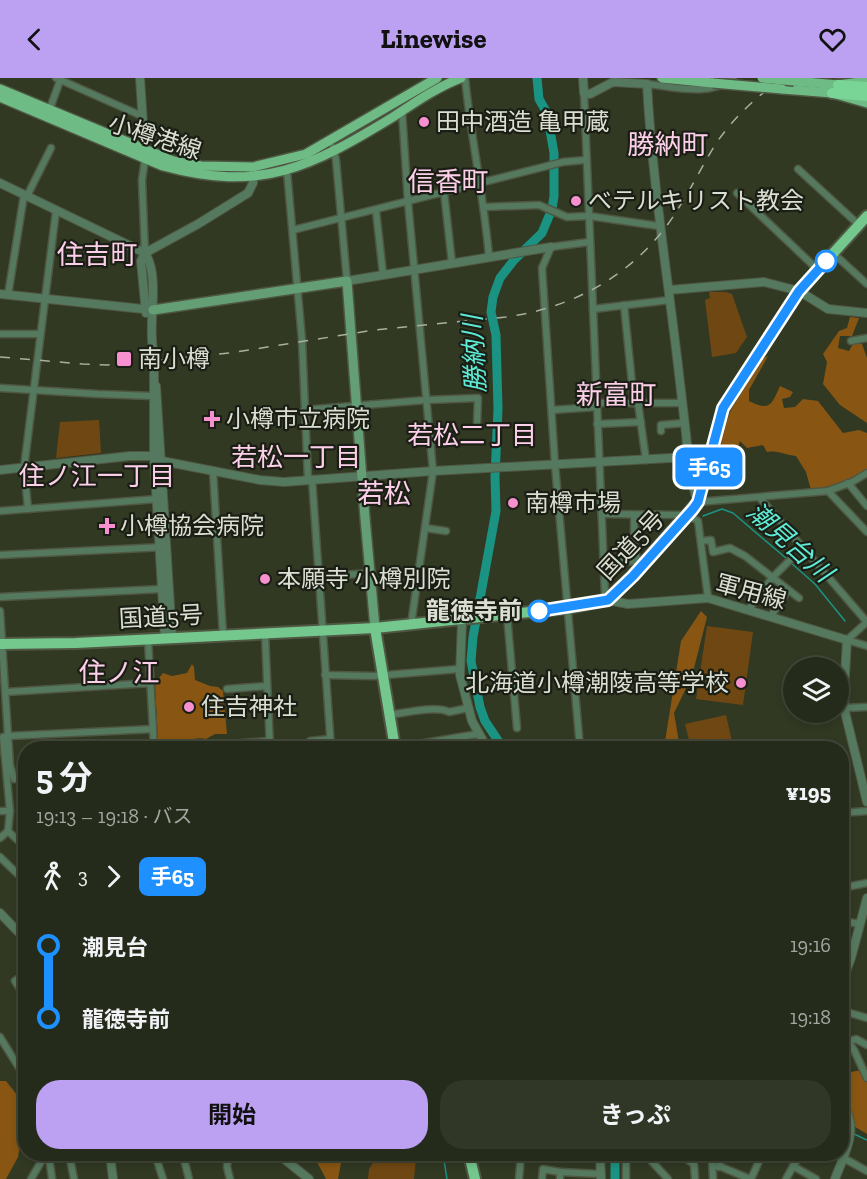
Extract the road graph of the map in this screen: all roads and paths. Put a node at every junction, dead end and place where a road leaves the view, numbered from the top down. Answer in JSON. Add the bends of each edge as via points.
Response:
{"nodes":[{"id":1,"x":140,"y":78,"type":"edge"},
{"id":2,"x":438,"y":78,"type":"edge"},
{"id":3,"x":463,"y":78,"type":"edge"},
{"id":4,"x":583,"y":78,"type":"edge"},
{"id":5,"x":662,"y":78,"type":"edge"},
{"id":6,"x":734,"y":78,"type":"edge"},
{"id":7,"x":762,"y":78,"type":"edge"},
{"id":8,"x":59,"y":79,"type":"edge"},
{"id":9,"x":867,"y":81,"type":"edge"},
{"id":10,"x":647,"y":84,"type":"junction"},
{"id":11,"x":867,"y":87,"type":"edge"},
{"id":12,"x":0,"y":89,"type":"edge"},
{"id":13,"x":835,"y":89,"type":"junction"},
{"id":14,"x":584,"y":93,"type":"junction"},
{"id":15,"x":867,"y":96,"type":"edge"},
{"id":16,"x":0,"y":97,"type":"edge"},
{"id":17,"x":867,"y":103,"type":"edge"},
{"id":18,"x":402,"y":111,"type":"junction"},
{"id":19,"x":48,"y":113,"type":"junction"},
{"id":20,"x":142,"y":116,"type":"junction"},
{"id":21,"x":332,"y":146,"type":"junction"},
{"id":22,"x":51,"y":148,"type":"dead end"},
{"id":23,"x":145,"y":154,"type":"junction"},
{"id":24,"x":585,"y":160,"type":"junction"},
{"id":25,"x":798,"y":169,"type":"dead end"},
{"id":26,"x":288,"y":171,"type":"junction"},
{"id":27,"x":253,"y":172,"type":"junction"},
{"id":28,"x":0,"y":183,"type":"edge"},
{"id":29,"x":480,"y":184,"type":"junction"},
{"id":30,"x":444,"y":192,"type":"junction"},
{"id":31,"x":737,"y":193,"type":"dead end"},
{"id":32,"x":25,"y":196,"type":"junction"},
{"id":33,"x":408,"y":202,"type":"junction"},
{"id":34,"x":484,"y":207,"type":"junction"},
{"id":35,"x":56,"y":211,"type":"junction"},
{"id":36,"x":376,"y":211,"type":"junction"},
{"id":37,"x":589,"y":216,"type":"junction"},
{"id":38,"x":867,"y":216,"type":"edge"},
{"id":39,"x":341,"y":219,"type":"junction"},
{"id":40,"x":859,"y":225,"type":"junction"},
{"id":41,"x":659,"y":226,"type":"junction"},
{"id":42,"x":293,"y":230,"type":"junction"},
{"id":43,"x":589,"y":242,"type":"junction"},
{"id":44,"x":547,"y":247,"type":"junction"},
{"id":45,"x":145,"y":253,"type":"junction"},
{"id":46,"x":833,"y":253,"type":"junction"},
{"id":47,"x":489,"y":257,"type":"junction"},
{"id":48,"x":452,"y":263,"type":"junction"},
{"id":49,"x":415,"y":268,"type":"junction"},
{"id":50,"x":818,"y":270,"type":"junction"},
{"id":51,"x":382,"y":274,"type":"junction"},
{"id":52,"x":348,"y":281,"type":"junction"},
{"id":53,"x":867,"y":284,"type":"edge"},
{"id":54,"x":298,"y":288,"type":"junction"},
{"id":55,"x":669,"y":290,"type":"junction"},
{"id":56,"x":799,"y":291,"type":"junction"},
{"id":57,"x":4,"y":294,"type":"edge"},
{"id":58,"x":44,"y":299,"type":"junction"},
{"id":59,"x":670,"y":300,"type":"junction"},
{"id":60,"x":624,"y":305,"type":"junction"},
{"id":61,"x":149,"y":309,"type":"junction"},
{"id":62,"x":593,"y":309,"type":"junction"},
{"id":63,"x":867,"y":313,"type":"edge"},
{"id":64,"x":0,"y":334,"type":"edge"},
{"id":65,"x":40,"y":334,"type":"junction"},
{"id":66,"x":867,"y":338,"type":"edge"},
{"id":67,"x":850,"y":341,"type":"dead end"},
{"id":68,"x":154,"y":373,"type":"junction"},
{"id":69,"x":0,"y":388,"type":"edge"},
{"id":70,"x":34,"y":390,"type":"junction"},
{"id":71,"x":153,"y":396,"type":"junction"},
{"id":72,"x":426,"y":400,"type":"junction"},
{"id":73,"x":636,"y":403,"type":"junction"},
{"id":74,"x":682,"y":403,"type":"junction"},
{"id":75,"x":596,"y":405,"type":"junction"},
{"id":76,"x":357,"y":406,"type":"junction"},
{"id":77,"x":304,"y":410,"type":"junction"},
{"id":78,"x":552,"y":410,"type":"junction"},
{"id":79,"x":641,"y":422,"type":"junction"},
{"id":80,"x":684,"y":423,"type":"junction"},
{"id":81,"x":477,"y":424,"type":"dead end"},
{"id":82,"x":597,"y":424,"type":"junction"},
{"id":83,"x":661,"y":431,"type":"dead end"},
{"id":84,"x":688,"y":457,"type":"junction"},
{"id":85,"x":158,"y":459,"type":"junction"},
{"id":86,"x":646,"y":460,"type":"junction"},
{"id":87,"x":599,"y":462,"type":"junction"},
{"id":88,"x":555,"y":465,"type":"junction"},
{"id":89,"x":24,"y":468,"type":"junction"},
{"id":90,"x":0,"y":470,"type":"edge"},
{"id":91,"x":213,"y":471,"type":"junction"},
{"id":92,"x":433,"y":471,"type":"junction"},
{"id":93,"x":867,"y":473,"type":"edge"},
{"id":94,"x":362,"y":476,"type":"junction"},
{"id":95,"x":310,"y":479,"type":"junction"},
{"id":96,"x":848,"y":483,"type":"junction"},
{"id":97,"x":828,"y":491,"type":"junction"},
{"id":98,"x":760,"y":498,"type":"junction"},
{"id":99,"x":157,"y":499,"type":"junction"},
{"id":100,"x":698,"y":502,"type":"junction"},
{"id":101,"x":867,"y":506,"type":"edge"},
{"id":102,"x":28,"y":509,"type":"junction"},
{"id":103,"x":0,"y":510,"type":"edge"},
{"id":104,"x":602,"y":514,"type":"junction"},
{"id":105,"x":688,"y":515,"type":"junction"},
{"id":106,"x":634,"y":517,"type":"junction"},
{"id":107,"x":425,"y":528,"type":"junction"},
{"id":108,"x":446,"y":531,"type":"dead end"},
{"id":109,"x":867,"y":532,"type":"edge"},
{"id":110,"x":701,"y":541,"type":"junction"},
{"id":111,"x":163,"y":547,"type":"junction"},
{"id":112,"x":0,"y":555,"type":"edge"},
{"id":113,"x":789,"y":561,"type":"dead end"},
{"id":114,"x":604,"y":563,"type":"junction"},
{"id":115,"x":639,"y":563,"type":"junction"},
{"id":116,"x":370,"y":573,"type":"junction"},
{"id":117,"x":319,"y":577,"type":"junction"},
{"id":118,"x":772,"y":578,"type":"junction"},
{"id":119,"x":162,"y":590,"type":"junction"},
{"id":120,"x":788,"y":590,"type":"junction"},
{"id":121,"x":0,"y":597,"type":"edge"},
{"id":122,"x":708,"y":598,"type":"junction"},
{"id":123,"x":799,"y":598,"type":"dead end"},
{"id":124,"x":608,"y":600,"type":"junction"},
{"id":125,"x":569,"y":608,"type":"junction"},
{"id":126,"x":749,"y":609,"type":"junction"},
{"id":127,"x":0,"y":611,"type":"edge"},
{"id":128,"x":502,"y":616,"type":"junction"},
{"id":129,"x":771,"y":616,"type":"junction"},
{"id":130,"x":462,"y":621,"type":"junction"},
{"id":131,"x":867,"y":622,"type":"edge"},
{"id":132,"x":411,"y":625,"type":"junction"},
{"id":133,"x":375,"y":628,"type":"junction"},
{"id":134,"x":322,"y":630,"type":"junction"},
{"id":135,"x":266,"y":633,"type":"junction"},
{"id":136,"x":223,"y":634,"type":"junction"},
{"id":137,"x":168,"y":637,"type":"junction"},
{"id":138,"x":148,"y":639,"type":"junction"},
{"id":139,"x":847,"y":640,"type":"junction"},
{"id":140,"x":2,"y":644,"type":"edge"},
{"id":141,"x":867,"y":646,"type":"edge"},
{"id":142,"x":846,"y":657,"type":"edge"},
{"id":143,"x":459,"y":669,"type":"junction"},
{"id":144,"x":325,"y":675,"type":"junction"},
{"id":145,"x":383,"y":676,"type":"junction"},
{"id":146,"x":151,"y":683,"type":"junction"},
{"id":147,"x":267,"y":686,"type":"junction"},
{"id":148,"x":227,"y":689,"type":"dead end"},
{"id":149,"x":6,"y":692,"type":"junction"},
{"id":150,"x":867,"y":707,"type":"edge"},
{"id":151,"x":468,"y":708,"type":"junction"},
{"id":152,"x":849,"y":708,"type":"edge"},
{"id":153,"x":389,"y":715,"type":"junction"},
{"id":154,"x":849,"y":721,"type":"edge"},
{"id":155,"x":517,"y":728,"type":"dead end"},
{"id":156,"x":153,"y":729,"type":"junction"},
{"id":157,"x":478,"y":734,"type":"junction"},
{"id":158,"x":8,"y":736,"type":"junction"},
{"id":159,"x":457,"y":738,"type":"joint"},
{"id":160,"x":330,"y":739,"type":"joint"},
{"id":161,"x":154,"y":741,"type":"edge"},
{"id":162,"x":269,"y":741,"type":"edge"},
{"id":163,"x":309,"y":741,"type":"edge"},
{"id":164,"x":394,"y":741,"type":"edge"},
{"id":165,"x":438,"y":741,"type":"edge"},
{"id":166,"x":482,"y":741,"type":"edge"},
{"id":167,"x":579,"y":741,"type":"edge"},
{"id":168,"x":864,"y":772,"type":"edge"},
{"id":169,"x":2,"y":773,"type":"edge"},
{"id":170,"x":18,"y":779,"type":"edge"},
{"id":171,"x":866,"y":792,"type":"edge"},
{"id":172,"x":867,"y":802,"type":"edge"},
{"id":173,"x":0,"y":810,"type":"edge"},
{"id":174,"x":9,"y":811,"type":"junction"},
{"id":175,"x":867,"y":811,"type":"edge"},
{"id":176,"x":849,"y":812,"type":"edge"},
{"id":177,"x":8,"y":831,"type":"junction"},
{"id":178,"x":0,"y":838,"type":"edge"},
{"id":179,"x":18,"y":840,"type":"edge"},
{"id":180,"x":0,"y":857,"type":"edge"},
{"id":181,"x":18,"y":874,"type":"edge"},
{"id":182,"x":867,"y":884,"type":"edge"},
{"id":183,"x":849,"y":885,"type":"edge"},
{"id":184,"x":867,"y":898,"type":"edge"},
{"id":185,"x":865,"y":910,"type":"edge"},
{"id":186,"x":0,"y":913,"type":"edge"},
{"id":187,"x":849,"y":922,"type":"edge"},
{"id":188,"x":860,"y":924,"type":"junction"},
{"id":189,"x":18,"y":932,"type":"edge"},
{"id":190,"x":849,"y":947,"type":"edge"},
{"id":191,"x":854,"y":948,"type":"junction"},
{"id":192,"x":849,"y":962,"type":"edge"},
{"id":193,"x":849,"y":1014,"type":"edge"},
{"id":194,"x":867,"y":1018,"type":"edge"},
{"id":195,"x":0,"y":1037,"type":"edge"},
{"id":196,"x":849,"y":1041,"type":"edge"},
{"id":197,"x":849,"y":1044,"type":"edge"},
{"id":198,"x":867,"y":1045,"type":"edge"},
{"id":199,"x":18,"y":1066,"type":"edge"},
{"id":200,"x":867,"y":1078,"type":"edge"},
{"id":201,"x":849,"y":1117,"type":"edge"},
{"id":202,"x":849,"y":1143,"type":"edge"},
{"id":203,"x":849,"y":1160,"type":"edge"},
{"id":204,"x":41,"y":1161,"type":"edge"},
{"id":205,"x":49,"y":1161,"type":"edge"},
{"id":206,"x":70,"y":1161,"type":"edge"},
{"id":207,"x":111,"y":1161,"type":"edge"},
{"id":208,"x":157,"y":1161,"type":"edge"},
{"id":209,"x":184,"y":1161,"type":"edge"},
{"id":210,"x":227,"y":1161,"type":"edge"},
{"id":211,"x":287,"y":1161,"type":"edge"},
{"id":212,"x":471,"y":1161,"type":"edge"},
{"id":213,"x":520,"y":1161,"type":"edge"},
{"id":214,"x":600,"y":1161,"type":"edge"},
{"id":215,"x":626,"y":1161,"type":"edge"},
{"id":216,"x":651,"y":1161,"type":"edge"},
{"id":217,"x":690,"y":1161,"type":"edge"},
{"id":218,"x":712,"y":1161,"type":"edge"},
{"id":219,"x":720,"y":1161,"type":"edge"},
{"id":220,"x":759,"y":1161,"type":"edge"},
{"id":221,"x":796,"y":1161,"type":"edge"},
{"id":222,"x":839,"y":1161,"type":"edge"},
{"id":223,"x":719,"y":1166,"type":"junction"},
{"id":224,"x":793,"y":1166,"type":"junction"},
{"id":225,"x":867,"y":1171,"type":"edge"},
{"id":226,"x":560,"y":1175,"type":"edge"},
{"id":227,"x":601,"y":1177,"type":"edge"},
{"id":228,"x":713,"y":1177,"type":"edge"},
{"id":229,"x":31,"y":1179,"type":"edge"},
{"id":230,"x":52,"y":1179,"type":"edge"},
{"id":231,"x":74,"y":1179,"type":"edge"},
{"id":232,"x":113,"y":1179,"type":"edge"},
{"id":233,"x":163,"y":1179,"type":"edge"},
{"id":234,"x":189,"y":1179,"type":"edge"},
{"id":235,"x":230,"y":1179,"type":"edge"},
{"id":236,"x":309,"y":1179,"type":"edge"},
{"id":237,"x":475,"y":1179,"type":"edge"},
{"id":238,"x":519,"y":1179,"type":"edge"},
{"id":239,"x":542,"y":1179,"type":"edge"},
{"id":240,"x":626,"y":1179,"type":"edge"},
{"id":241,"x":668,"y":1179,"type":"edge"},
{"id":242,"x":695,"y":1179,"type":"edge"},
{"id":243,"x":751,"y":1179,"type":"edge"},
{"id":244,"x":786,"y":1179,"type":"edge"},
{"id":245,"x":816,"y":1179,"type":"edge"},
{"id":246,"x":835,"y":1179,"type":"edge"}],
"edges":[{"from":1,"to":20,"type":"street"},
{"from":2,"to":21,"type":"main road","name":"小樽港線"},
{"from":3,"to":18,"type":"main road","name":"小樽港線"},
{"from":3,"to":29,"type":"street"},
{"from":4,"to":14,"type":"street"},
{"from":5,"to":13,"type":"main road","bridge":true,"via":[[783,89]]},
{"from":6,"to":10,"type":"street","via":[[710,90]]},
{"from":7,"to":13,"type":"main road","bridge":true},
{"from":8,"to":19,"type":"street"},
{"from":8,"to":20,"type":"street"},
{"from":9,"to":13,"type":"main road"},
{"from":10,"to":14,"type":"street","via":[[613,82],[598,91]]},
{"from":10,"to":41,"type":"street"},
{"from":11,"to":13,"type":"highway"},
{"from":12,"to":19,"type":"main road","name":"小樽港線"},
{"from":13,"to":15,"type":"highway"},
{"from":13,"to":17,"type":"main road"},
{"from":14,"to":24,"type":"street"},
{"from":16,"to":19,"type":"main road","name":"小樽港線"},
{"from":18,"to":21,"type":"main road","name":"小樽港線"},
{"from":18,"to":33,"type":"street"},
{"from":19,"to":23,"type":"main road","name":"小樽港線"},
{"from":20,"to":23,"type":"street"},
{"from":21,"to":26,"type":"main road","name":"小樽港線"},
{"from":21,"to":27,"type":"main road","name":"小樽港線"},
{"from":21,"to":39,"type":"street"},
{"from":22,"to":32,"type":"street"},
{"from":23,"to":27,"type":"main road","name":"小樽港線","via":[[191,173],[237,177]]},
{"from":23,"to":45,"type":"street"},
{"from":24,"to":29,"type":"street"},
{"from":24,"to":37,"type":"street"},
{"from":25,"to":40,"type":"street"},
{"from":26,"to":27,"type":"main road","name":"小樽港線"},
{"from":26,"to":42,"type":"street"},
{"from":27,"to":45,"type":"street","via":[[248,193]]},
{"from":28,"to":32,"type":"street"},
{"from":29,"to":30,"type":"street"},
{"from":29,"to":34,"type":"street"},
{"from":30,"to":33,"type":"street"},
{"from":30,"to":48,"type":"street"},
{"from":31,"to":50,"type":"street"},
{"from":32,"to":35,"type":"street"},
{"from":32,"to":57,"type":"street"},
{"from":33,"to":36,"type":"street"},
{"from":33,"to":49,"type":"street"},
{"from":34,"to":37,"type":"street","via":[[539,205],[567,217]]},
{"from":34,"to":47,"type":"street"},
{"from":35,"to":45,"type":"street"},
{"from":35,"to":58,"type":"street"},
{"from":36,"to":39,"type":"street"},
{"from":36,"to":51,"type":"street"},
{"from":37,"to":41,"type":"street"},
{"from":37,"to":43,"type":"street"},
{"from":38,"to":40,"type":"highway","name":"国道5号"},
{"from":39,"to":42,"type":"street"},
{"from":39,"to":52,"type":"street"},
{"from":40,"to":46,"type":"highway","name":"国道5号"},
{"from":41,"to":55,"type":"street"},
{"from":42,"to":54,"type":"street"},
{"from":43,"to":44,"type":"street"},
{"from":43,"to":62,"type":"street"},
{"from":44,"to":47,"type":"street"},
{"from":44,"to":78,"type":"street","via":[[542,298]]},
{"from":45,"to":61,"type":"street","via":[[150,260]]},
{"from":46,"to":50,"type":"highway","name":"国道5号"},
{"from":46,"to":53,"type":"street"},
{"from":47,"to":48,"type":"street"},
{"from":48,"to":49,"type":"street"},
{"from":49,"to":51,"type":"street"},
{"from":49,"to":72,"type":"street"},
{"from":50,"to":56,"type":"highway","name":"国道5号"},
{"from":51,"to":52,"type":"street"},
{"from":52,"to":54,"type":"main road"},
{"from":52,"to":76,"type":"main road"},
{"from":54,"to":61,"type":"main road"},
{"from":54,"to":77,"type":"street"},
{"from":55,"to":56,"type":"street","via":[[764,282]]},
{"from":55,"to":59,"type":"street"},
{"from":56,"to":63,"type":"street","via":[[828,309]]},
{"from":56,"to":100,"type":"highway","name":"国道5号","via":[[723,408]]},
{"from":57,"to":58,"type":"street"},
{"from":58,"to":61,"type":"street"},
{"from":58,"to":65,"type":"street"},
{"from":59,"to":60,"type":"street"},
{"from":59,"to":74,"type":"street"},
{"from":60,"to":62,"type":"street"},
{"from":60,"to":73,"type":"street"},
{"from":61,"to":68,"type":"street","bridge":true},
{"from":62,"to":75,"type":"street"},
{"from":64,"to":65,"type":"street"},
{"from":65,"to":70,"type":"street"},
{"from":66,"to":67,"type":"street"},
{"from":68,"to":71,"type":"street"},
{"from":68,"to":85,"type":"street","via":[[158,394]]},
{"from":69,"to":70,"type":"street"},
{"from":70,"to":71,"type":"street"},
{"from":70,"to":89,"type":"street"},
{"from":71,"to":85,"type":"street"},
{"from":72,"to":76,"type":"street"},
{"from":72,"to":81,"type":"street","via":[[478,398]]},
{"from":72,"to":92,"type":"street"},
{"from":73,"to":74,"type":"street"},
{"from":73,"to":75,"type":"street"},
{"from":73,"to":79,"type":"street"},
{"from":74,"to":80,"type":"street"},
{"from":75,"to":78,"type":"street"},
{"from":75,"to":82,"type":"street"},
{"from":76,"to":77,"type":"street"},
{"from":76,"to":94,"type":"main road"},
{"from":77,"to":95,"type":"street"},
{"from":78,"to":88,"type":"street"},
{"from":79,"to":82,"type":"street"},
{"from":79,"to":86,"type":"street"},
{"from":80,"to":83,"type":"street","via":[[661,425]]},
{"from":80,"to":84,"type":"street"},
{"from":82,"to":87,"type":"street"},
{"from":84,"to":86,"type":"street"},
{"from":84,"to":100,"type":"street"},
{"from":85,"to":89,"type":"street","via":[[130,456]]},
{"from":85,"to":91,"type":"street"},
{"from":85,"to":99,"type":"street"},
{"from":85,"to":111,"type":"street"},
{"from":86,"to":87,"type":"street"},
{"from":87,"to":88,"type":"street"},
{"from":87,"to":104,"type":"street"},
{"from":88,"to":92,"type":"street"},
{"from":88,"to":125,"type":"street"},
{"from":89,"to":90,"type":"street"},
{"from":89,"to":102,"type":"street"},
{"from":91,"to":95,"type":"street","via":[[284,482]]},
{"from":91,"to":136,"type":"street"},
{"from":92,"to":94,"type":"street"},
{"from":92,"to":107,"type":"street"},
{"from":93,"to":96,"type":"street"},
{"from":94,"to":95,"type":"street"},
{"from":94,"to":116,"type":"main road"},
{"from":95,"to":117,"type":"street"},
{"from":96,"to":97,"type":"street"},
{"from":96,"to":101,"type":"street"},
{"from":97,"to":98,"type":"street"},
{"from":97,"to":109,"type":"street"},
{"from":98,"to":100,"type":"street"},
{"from":98,"to":131,"type":"street"},
{"from":99,"to":102,"type":"street"},
{"from":99,"to":111,"type":"street"},
{"from":100,"to":105,"type":"highway","name":"国道5号"},
{"from":102,"to":103,"type":"street"},
{"from":104,"to":106,"type":"street"},
{"from":104,"to":114,"type":"street"},
{"from":105,"to":106,"type":"street"},
{"from":105,"to":110,"type":"street","via":[[698,521]]},
{"from":105,"to":115,"type":"highway","name":"国道5号"},
{"from":106,"to":115,"type":"street"},
{"from":107,"to":108,"type":"street"},
{"from":107,"to":132,"type":"street"},
{"from":110,"to":118,"type":"street","via":[[711,540],[713,552],[730,548]]},
{"from":110,"to":122,"type":"street"},
{"from":111,"to":112,"type":"street"},
{"from":111,"to":119,"type":"street"},
{"from":111,"to":137,"type":"street"},
{"from":113,"to":118,"type":"street"},
{"from":114,"to":115,"type":"street"},
{"from":114,"to":124,"type":"street"},
{"from":115,"to":124,"type":"highway","name":"国道5号"},
{"from":116,"to":117,"type":"street"},
{"from":116,"to":133,"type":"main road"},
{"from":117,"to":134,"type":"street"},
{"from":118,"to":120,"type":"street"},
{"from":118,"to":126,"type":"street"},
{"from":119,"to":121,"type":"street"},
{"from":119,"to":137,"type":"street"},
{"from":120,"to":123,"type":"street"},
{"from":120,"to":129,"type":"street"},
{"from":122,"to":124,"type":"street","name":"軍用線","via":[[628,604]]},
{"from":122,"to":126,"type":"street","name":"軍用線"},
{"from":124,"to":125,"type":"highway","name":"国道5号"},
{"from":125,"to":128,"type":"highway","name":"国道5号"},
{"from":125,"to":167,"type":"street"},
{"from":126,"to":129,"type":"street","name":"軍用線"},
{"from":127,"to":140,"type":"street"},
{"from":128,"to":130,"type":"highway","name":"国道5号"},
{"from":128,"to":155,"type":"street"},
{"from":129,"to":139,"type":"street","name":"軍用線"},
{"from":130,"to":132,"type":"highway","name":"国道5号"},
{"from":130,"to":143,"type":"street"},
{"from":131,"to":139,"type":"street"},
{"from":132,"to":133,"type":"highway","name":"国道5号"},
{"from":133,"to":134,"type":"highway","name":"国道5号"},
{"from":133,"to":145,"type":"highway"},
{"from":134,"to":135,"type":"highway","name":"国道5号"},
{"from":134,"to":144,"type":"street"},
{"from":135,"to":136,"type":"highway","name":"国道5号"},
{"from":135,"to":147,"type":"street"},
{"from":136,"to":137,"type":"highway","name":"国道5号"},
{"from":137,"to":138,"type":"highway","name":"国道5号"},
{"from":138,"to":140,"type":"highway","name":"国道5号"},
{"from":138,"to":146,"type":"street"},
{"from":139,"to":141,"type":"street"},
{"from":139,"to":142,"type":"street"},
{"from":140,"to":149,"type":"street"},
{"from":143,"to":145,"type":"street"},
{"from":143,"to":151,"type":"street"},
{"from":144,"to":145,"type":"street"},
{"from":144,"to":160,"type":"street"},
{"from":145,"to":153,"type":"highway"},
{"from":146,"to":149,"type":"street"},
{"from":146,"to":156,"type":"street"},
{"from":147,"to":148,"type":"street"},
{"from":147,"to":162,"type":"street"},
{"from":149,"to":158,"type":"street"},
{"from":150,"to":152,"type":"street"},
{"from":151,"to":153,"type":"street"},
{"from":151,"to":157,"type":"street"},
{"from":153,"to":164,"type":"highway"},
{"from":154,"to":168,"type":"street"},
{"from":156,"to":158,"type":"street"},
{"from":156,"to":161,"type":"street"},
{"from":157,"to":159,"type":"street"},
{"from":157,"to":166,"type":"street"},
{"from":158,"to":169,"type":"street","via":[[3,737]]},
{"from":158,"to":170,"type":"street","via":[[10,765],[14,779]]},
{"from":159,"to":165,"type":"street"},
{"from":160,"to":163,"type":"street"},
{"from":168,"to":171,"type":"street"},
{"from":169,"to":174,"type":"street"},
{"from":171,"to":172,"type":"street"},
{"from":173,"to":174,"type":"street"},
{"from":174,"to":177,"type":"street"},
{"from":175,"to":176,"type":"street"},
{"from":177,"to":178,"type":"street"},
{"from":177,"to":179,"type":"street"},
{"from":180,"to":181,"type":"street"},
{"from":182,"to":183,"type":"street"},
{"from":184,"to":185,"type":"street"},
{"from":185,"to":188,"type":"street"},
{"from":186,"to":189,"type":"street"},
{"from":187,"to":188,"type":"street"},
{"from":188,"to":191,"type":"street"},
{"from":190,"to":191,"type":"street"},
{"from":191,"to":192,"type":"street"},
{"from":193,"to":194,"type":"street"},
{"from":195,"to":199,"type":"street"},
{"from":196,"to":198,"type":"street","via":[[856,1039]]},
{"from":197,"to":200,"type":"street"},
{"from":201,"to":202,"type":"street"},
{"from":203,"to":225,"type":"street"},
{"from":204,"to":229,"type":"street"},
{"from":205,"to":230,"type":"street"},
{"from":206,"to":231,"type":"street"},
{"from":207,"to":232,"type":"street"},
{"from":208,"to":233,"type":"street"},
{"from":209,"to":234,"type":"street"},
{"from":210,"to":235,"type":"street"},
{"from":211,"to":236,"type":"street"},
{"from":212,"to":237,"type":"highway"},
{"from":213,"to":238,"type":"street"},
{"from":214,"to":227,"type":"street"},
{"from":215,"to":240,"type":"street"},
{"from":216,"to":241,"type":"street"},
{"from":217,"to":242,"type":"street","via":[[694,1164]]},
{"from":218,"to":228,"type":"street"},
{"from":219,"to":223,"type":"street"},
{"from":220,"to":243,"type":"street"},
{"from":221,"to":224,"type":"street"},
{"from":222,"to":246,"type":"street"},
{"from":223,"to":228,"type":"street"},
{"from":223,"to":243,"type":"street"},
{"from":224,"to":244,"type":"street"},
{"from":224,"to":245,"type":"street"},
{"from":226,"to":227,"type":"street"},
{"from":226,"to":239,"type":"street","via":[[543,1169]]}]}
